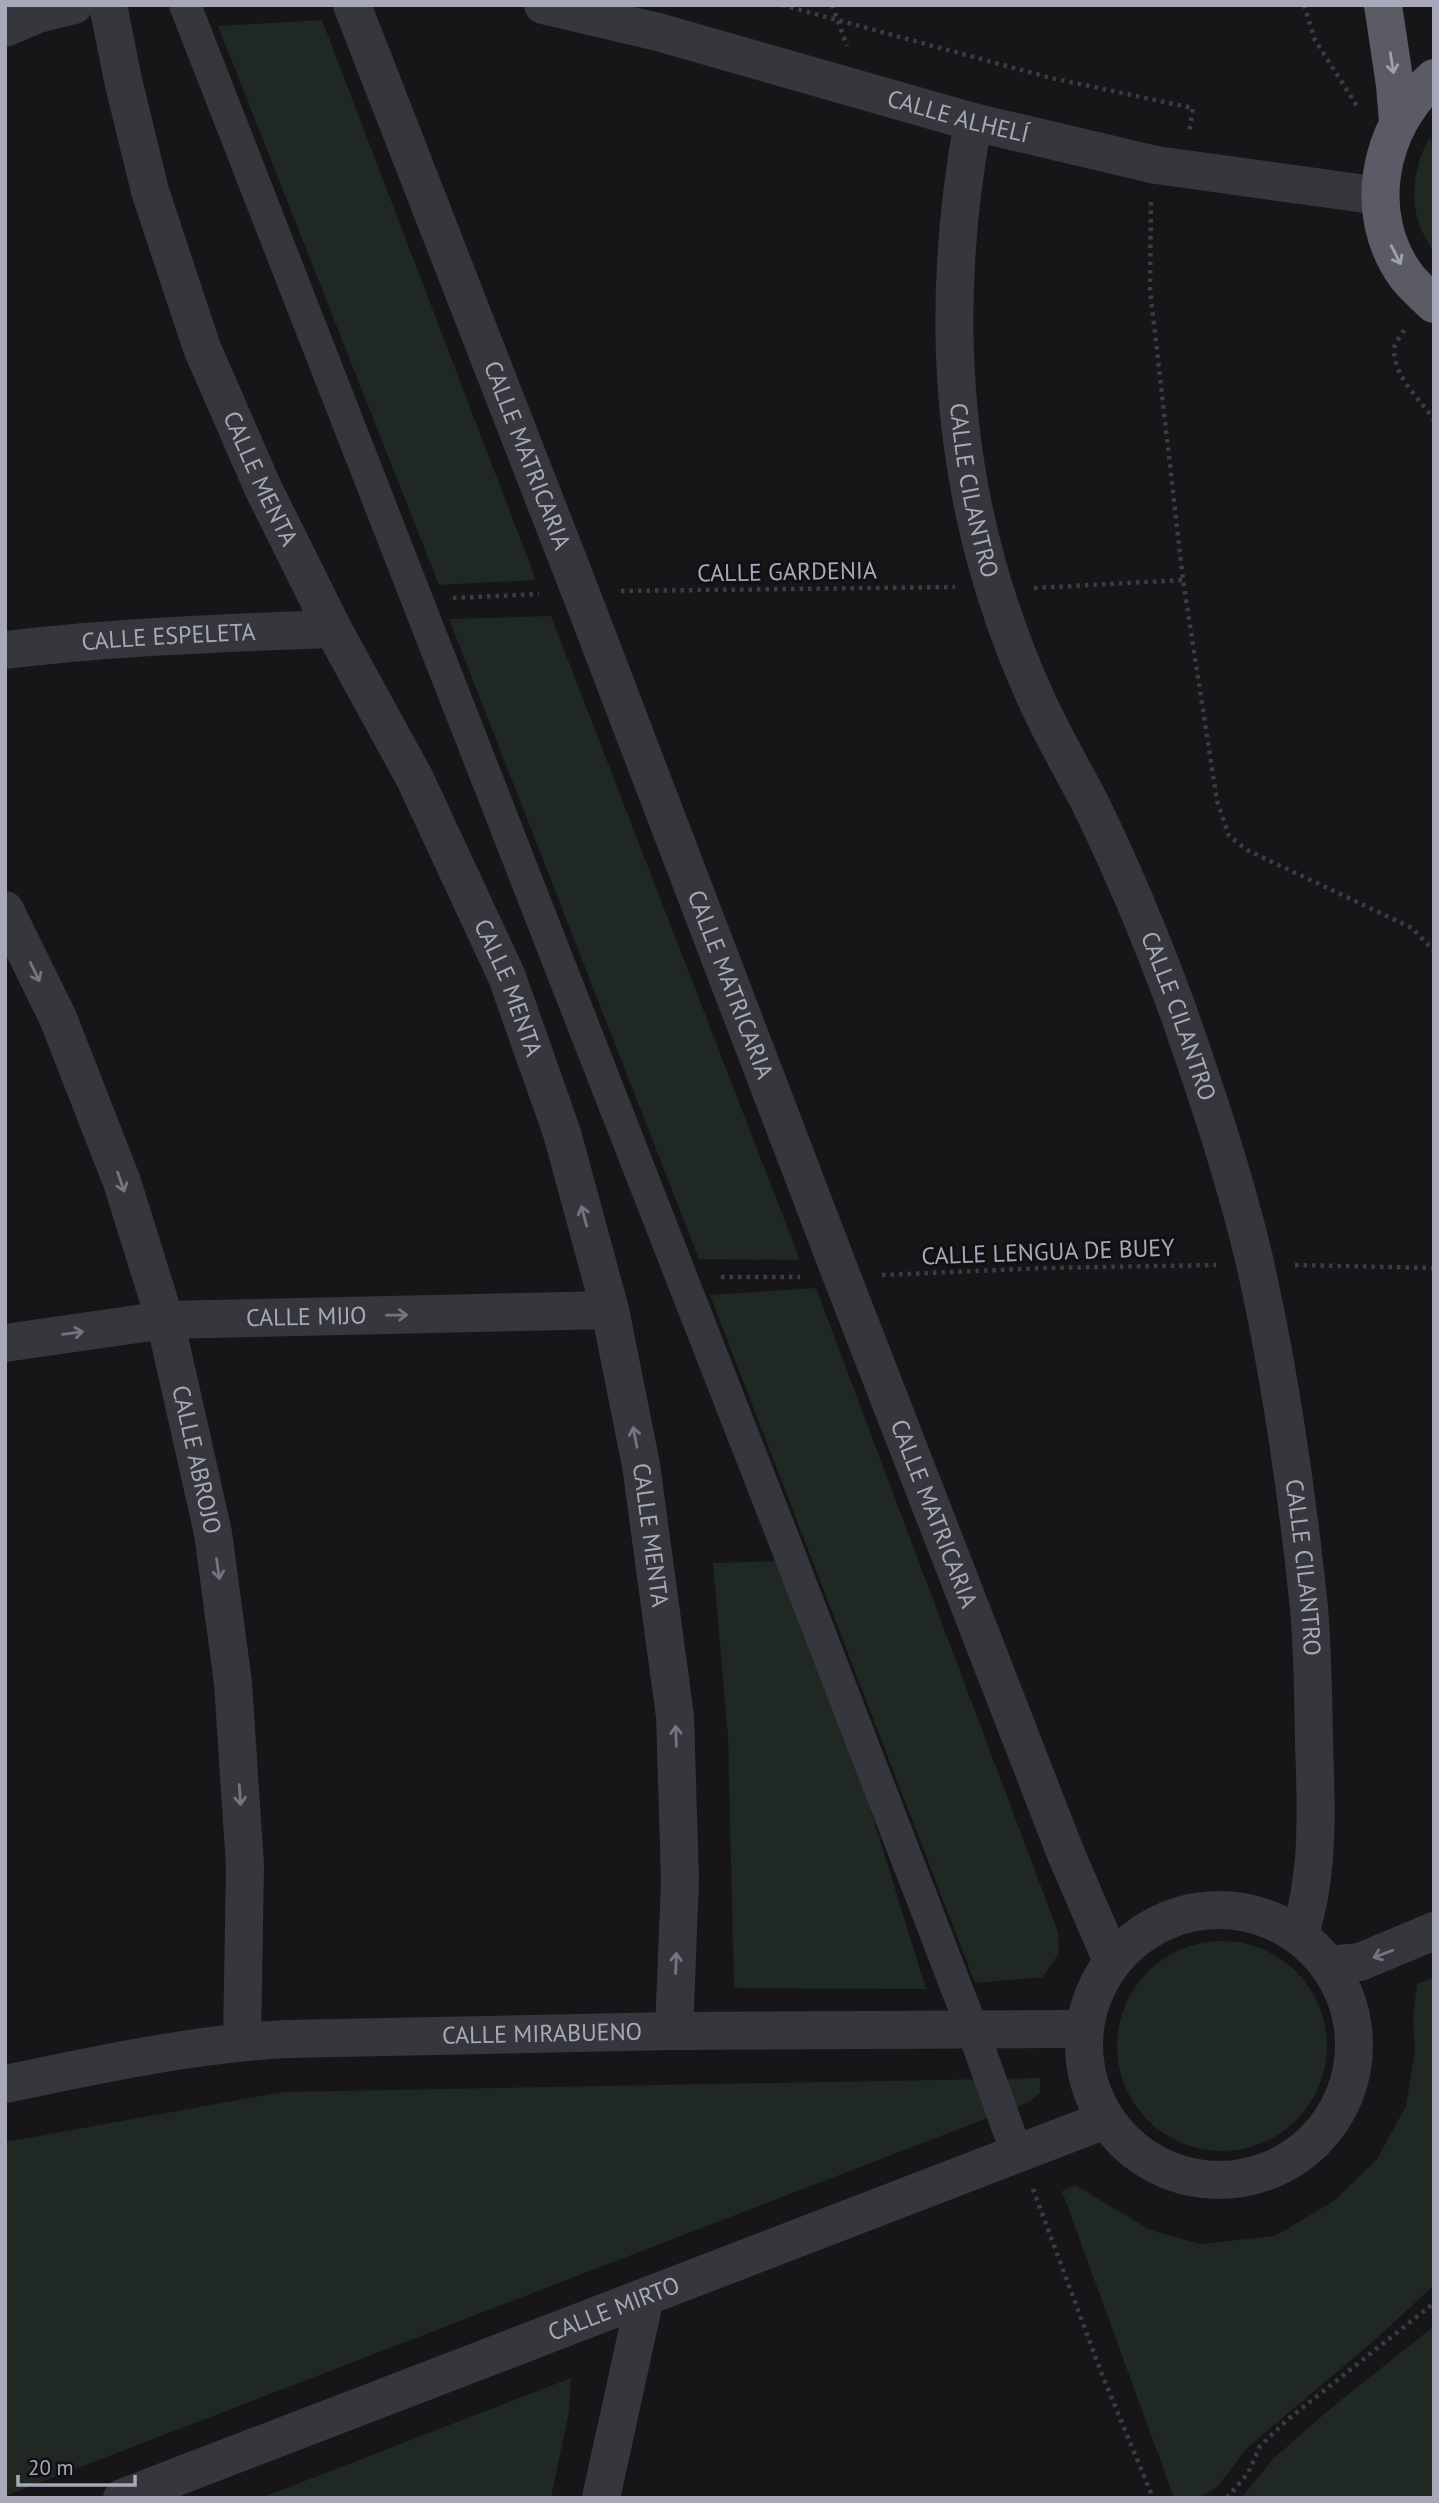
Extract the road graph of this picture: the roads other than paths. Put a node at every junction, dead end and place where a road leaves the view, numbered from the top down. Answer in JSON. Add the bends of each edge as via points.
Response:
{"nodes":[{"id":1,"x":74,"y":5,"type":"edge"},
{"id":2,"x":108,"y":5,"type":"edge"},
{"id":3,"x":185,"y":5,"type":"edge"},
{"id":4,"x":352,"y":5,"type":"edge"},
{"id":5,"x":543,"y":5,"type":"edge"},
{"id":6,"x":1383,"y":5,"type":"edge"},
{"id":7,"x":5,"y":28,"type":"edge"},
{"id":8,"x":1434,"y":78,"type":"edge"},
{"id":9,"x":1380,"y":119,"type":"junction"},
{"id":10,"x":973,"y":122,"type":"junction"},
{"id":11,"x":1380,"y":196,"type":"junction"},
{"id":12,"x":1422,"y":313,"type":"edge"},
{"id":13,"x":333,"y":629,"type":"junction"},
{"id":14,"x":5,"y":650,"type":"edge"},
{"id":15,"x":5,"y":910,"type":"edge"},
{"id":16,"x":610,"y":1310,"type":"junction"},
{"id":17,"x":165,"y":1320,"type":"junction"},
{"id":18,"x":5,"y":1343,"type":"edge"},
{"id":19,"x":1434,"y":1931,"type":"edge"},
{"id":20,"x":1299,"y":1936,"type":"junction"},
{"id":21,"x":1112,"y":1961,"type":"junction"},
{"id":22,"x":1328,"y":1965,"type":"junction"},
{"id":23,"x":972,"y":2028,"type":"junction"},
{"id":24,"x":1084,"y":2029,"type":"junction"},
{"id":25,"x":674,"y":2031,"type":"junction"},
{"id":26,"x":242,"y":2042,"type":"junction"},
{"id":27,"x":5,"y":2084,"type":"edge"},
{"id":28,"x":1105,"y":2120,"type":"junction"},
{"id":29,"x":1017,"y":2154,"type":"junction"},
{"id":30,"x":645,"y":2297,"type":"junction"},
{"id":31,"x":122,"y":2498,"type":"edge"},
{"id":32,"x":601,"y":2498,"type":"edge"}],
"edges":[{"from":1,"to":7,"type":"street"},
{"from":2,"to":13,"type":"street","name":"CALLE MENTA","via":[[150,191],[202,348],[263,488]]},
{"from":3,"to":23,"type":"street"},
{"from":4,"to":21,"type":"street","name":"CALLE MATRICARIA","via":[[1066,1854]]},
{"from":5,"to":10,"type":"street","name":"CALLE ALHELÍ","via":[[658,32]]},
{"from":6,"to":9,"type":"highway","one_way":true,"via":[[1395,85]]},
{"from":8,"to":9,"type":"highway","via":[[1411,101]]},
{"from":9,"to":11,"type":"highway","via":[[1386,150]]},
{"from":10,"to":11,"type":"street","name":"CALLE ALHELÍ","via":[[1156,165]]},
{"from":10,"to":20,"type":"street","name":"CALLE CILANTRO","via":[[962,183],[953,342],[958,418],[972,504],[1013,645],[1141,916],[1209,1101],[1255,1264],[1297,1499],[1312,1639],[1313,1867],[1309,1906]]},
{"from":11,"to":12,"type":"highway","one_way":true,"via":[[1387,237]]},
{"from":13,"to":14,"type":"street","name":"CALLE ESPELETA","via":[[181,635]]},
{"from":16,"to":13,"type":"street","name":"CALLE MENTA","one_way":true,"via":[[562,1133],[507,977],[415,779]]},
{"from":15,"to":17,"type":"street","name":"CALLE ABROJO","one_way":true,"via":[[58,1018],[122,1182]]},
{"from":17,"to":16,"type":"street","name":"CALLE MIJO","one_way":true},
{"from":25,"to":16,"type":"street","name":"CALLE MENTA","one_way":true,"via":[[680,1880],[675,1716],[641,1465]]},
{"from":18,"to":17,"type":"street","name":"CALLE MIJO","one_way":true},
{"from":17,"to":26,"type":"street","name":"CALLE ABROJO","one_way":true,"via":[[213,1533],[233,1683],[245,1866]]},
{"from":19,"to":22,"type":"street","one_way":true,"via":[[1360,1962]]},
{"from":20,"to":21,"type":"street","via":[[1262,1916],[1221,1909],[1167,1921],[1142,1933]]},
{"from":20,"to":22,"type":"street"},
{"from":21,"to":24,"type":"street","via":[[1094,1994]]},
{"from":22,"to":28,"type":"street","via":[[1347,2000],[1354,2039],[1351,2078],[1336,2114],[1311,2145],[1279,2168],[1241,2180],[1202,2181],[1164,2170],[1131,2149]]},
{"from":23,"to":24,"type":"street","name":"CALLE MIRABUENO"},
{"from":23,"to":25,"type":"street","name":"CALLE MIRABUENO"},
{"from":23,"to":29,"type":"street"},
{"from":24,"to":28,"type":"street","via":[[1086,2076]]},
{"from":25,"to":26,"type":"street","name":"CALLE MIRABUENO"},
{"from":26,"to":27,"type":"street","name":"CALLE MIRABUENO"},
{"from":28,"to":29,"type":"street","name":"CALLE MIRTO"},
{"from":29,"to":30,"type":"street","name":"CALLE MIRTO"},
{"from":30,"to":31,"type":"street","name":"CALLE MIRTO"},
{"from":30,"to":32,"type":"street"}]}
